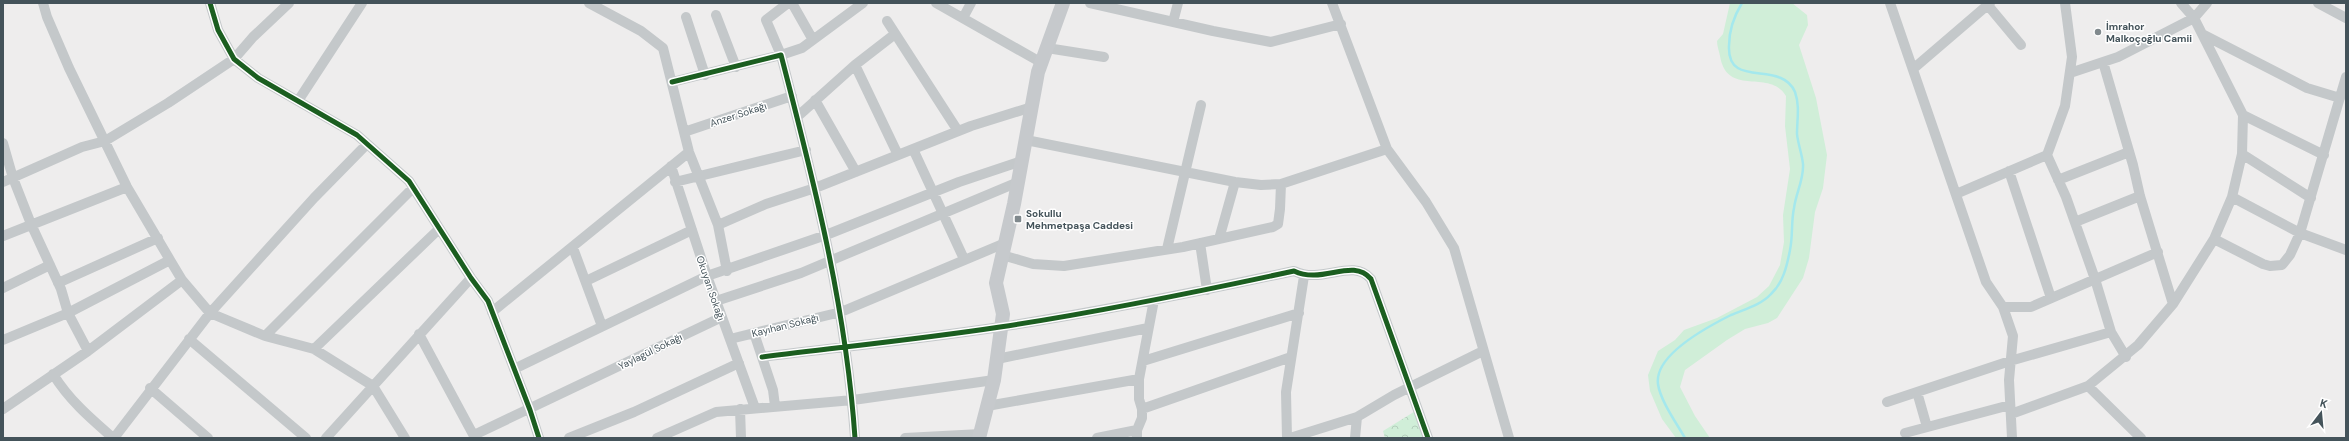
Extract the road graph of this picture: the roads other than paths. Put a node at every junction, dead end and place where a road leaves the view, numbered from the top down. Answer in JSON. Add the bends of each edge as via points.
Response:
{"nodes":[{"id":1,"x":43,"y":3,"type":"edge"},
{"id":2,"x":210,"y":3,"type":"edge"},
{"id":3,"x":289,"y":3,"type":"edge"},
{"id":4,"x":362,"y":3,"type":"edge"},
{"id":5,"x":589,"y":3,"type":"edge"},
{"id":6,"x":788,"y":3,"type":"edge"},
{"id":7,"x":792,"y":3,"type":"edge"},
{"id":8,"x":863,"y":3,"type":"edge"},
{"id":9,"x":936,"y":3,"type":"edge"},
{"id":10,"x":971,"y":3,"type":"edge"},
{"id":11,"x":1063,"y":3,"type":"edge"},
{"id":12,"x":1090,"y":3,"type":"edge"},
{"id":13,"x":1178,"y":3,"type":"edge"},
{"id":14,"x":1332,"y":3,"type":"edge"},
{"id":15,"x":1890,"y":3,"type":"edge"},
{"id":16,"x":2065,"y":3,"type":"edge"},
{"id":17,"x":2181,"y":3,"type":"edge"},
{"id":18,"x":2207,"y":3,"type":"edge"},
{"id":19,"x":2318,"y":3,"type":"edge"},
{"id":20,"x":1988,"y":4,"type":"edge"},
{"id":21,"x":716,"y":15,"type":"dead end"},
{"id":22,"x":686,"y":17,"type":"dead end"},
{"id":23,"x":963,"y":18,"type":"junction"},
{"id":24,"x":2194,"y":18,"type":"junction"},
{"id":25,"x":2346,"y":18,"type":"edge"},
{"id":26,"x":886,"y":21,"type":"dead end"},
{"id":27,"x":1173,"y":22,"type":"junction"},
{"id":28,"x":1341,"y":24,"type":"junction"},
{"id":29,"x":895,"y":34,"type":"junction"},
{"id":30,"x":2202,"y":34,"type":"junction"},
{"id":31,"x":813,"y":40,"type":"junction"},
{"id":32,"x":2021,"y":45,"type":"dead end"},
{"id":33,"x":1047,"y":48,"type":"junction"},
{"id":34,"x":781,"y":55,"type":"junction"},
{"id":35,"x":1104,"y":57,"type":"dead end"},
{"id":36,"x":234,"y":59,"type":"junction"},
{"id":37,"x":2102,"y":62,"type":"junction"},
{"id":38,"x":1042,"y":63,"type":"junction"},
{"id":39,"x":855,"y":65,"type":"junction"},
{"id":40,"x":736,"y":67,"type":"junction"},
{"id":41,"x":1913,"y":69,"type":"junction"},
{"id":42,"x":2070,"y":73,"type":"junction"},
{"id":43,"x":705,"y":75,"type":"junction"},
{"id":44,"x":2346,"y":77,"type":"edge"},
{"id":45,"x":672,"y":82,"type":"junction"},
{"id":46,"x":792,"y":96,"type":"junction"},
{"id":47,"x":2340,"y":98,"type":"junction"},
{"id":48,"x":815,"y":100,"type":"junction"},
{"id":49,"x":298,"y":101,"type":"junction"},
{"id":50,"x":1202,"y":105,"type":"dead end"},
{"id":51,"x":1032,"y":107,"type":"junction"},
{"id":52,"x":2243,"y":115,"type":"junction"},
{"id":53,"x":797,"y":117,"type":"junction"},
{"id":54,"x":958,"y":131,"type":"junction"},
{"id":55,"x":684,"y":132,"type":"junction"},
{"id":56,"x":1026,"y":140,"type":"junction"},
{"id":57,"x":105,"y":141,"type":"junction"},
{"id":58,"x":3,"y":143,"type":"edge"},
{"id":59,"x":367,"y":144,"type":"junction"},
{"id":60,"x":913,"y":149,"type":"junction"},
{"id":61,"x":1387,"y":149,"type":"junction"},
{"id":62,"x":806,"y":150,"type":"junction"},
{"id":63,"x":689,"y":152,"type":"junction"},
{"id":64,"x":2130,"y":152,"type":"junction"},
{"id":65,"x":2242,"y":154,"type":"junction"},
{"id":66,"x":898,"y":155,"type":"junction"},
{"id":67,"x":2047,"y":155,"type":"junction"},
{"id":68,"x":2324,"y":155,"type":"junction"},
{"id":69,"x":1022,"y":161,"type":"junction"},
{"id":70,"x":672,"y":166,"type":"junction"},
{"id":71,"x":1186,"y":171,"type":"junction"},
{"id":72,"x":2009,"y":171,"type":"junction"},
{"id":73,"x":856,"y":172,"type":"junction"},
{"id":74,"x":700,"y":176,"type":"junction"},
{"id":75,"x":13,"y":178,"type":"junction"},
{"id":76,"x":2058,"y":180,"type":"junction"},
{"id":77,"x":3,"y":182,"type":"edge"},
{"id":78,"x":675,"y":182,"type":"junction"},
{"id":79,"x":1018,"y":182,"type":"junction"},
{"id":80,"x":1235,"y":182,"type":"junction"},
{"id":81,"x":1281,"y":184,"type":"junction"},
{"id":82,"x":127,"y":187,"type":"junction"},
{"id":83,"x":413,"y":188,"type":"junction"},
{"id":84,"x":815,"y":188,"type":"junction"},
{"id":85,"x":933,"y":193,"type":"junction"},
{"id":86,"x":1956,"y":194,"type":"junction"},
{"id":87,"x":2140,"y":196,"type":"junction"},
{"id":88,"x":2232,"y":197,"type":"junction"},
{"id":89,"x":2311,"y":198,"type":"junction"},
{"id":90,"x":942,"y":214,"type":"junction"},
{"id":91,"x":2075,"y":222,"type":"junction"},
{"id":92,"x":31,"y":224,"type":"junction"},
{"id":93,"x":718,"y":225,"type":"junction"},
{"id":94,"x":439,"y":229,"type":"junction"},
{"id":95,"x":692,"y":230,"type":"junction"},
{"id":96,"x":2300,"y":233,"type":"junction"},
{"id":97,"x":826,"y":235,"type":"junction"},
{"id":98,"x":3,"y":236,"type":"edge"},
{"id":99,"x":158,"y":238,"type":"junction"},
{"id":100,"x":1219,"y":239,"type":"junction"},
{"id":101,"x":2214,"y":239,"type":"junction"},
{"id":102,"x":1200,"y":243,"type":"junction"},
{"id":103,"x":573,"y":248,"type":"junction"},
{"id":104,"x":1004,"y":249,"type":"junction"},
{"id":105,"x":1167,"y":249,"type":"junction"},
{"id":106,"x":2346,"y":250,"type":"edge"},
{"id":107,"x":2158,"y":252,"type":"junction"},
{"id":108,"x":964,"y":258,"type":"junction"},
{"id":109,"x":170,"y":260,"type":"junction"},
{"id":110,"x":830,"y":261,"type":"junction"},
{"id":111,"x":50,"y":265,"type":"junction"},
{"id":112,"x":727,"y":271,"type":"junction"},
{"id":113,"x":707,"y":276,"type":"junction"},
{"id":114,"x":1304,"y":276,"type":"junction"},
{"id":115,"x":471,"y":278,"type":"junction"},
{"id":116,"x":2095,"y":279,"type":"junction"},
{"id":117,"x":182,"y":280,"type":"junction"},
{"id":118,"x":586,"y":281,"type":"junction"},
{"id":119,"x":58,"y":283,"type":"junction"},
{"id":120,"x":3,"y":288,"type":"edge"},
{"id":121,"x":1207,"y":290,"type":"junction"},
{"id":122,"x":2051,"y":298,"type":"junction"},
{"id":123,"x":1154,"y":300,"type":"junction"},
{"id":124,"x":716,"y":301,"type":"junction"},
{"id":125,"x":2173,"y":304,"type":"junction"},
{"id":126,"x":2003,"y":307,"type":"junction"},
{"id":127,"x":492,"y":312,"type":"junction"},
{"id":128,"x":840,"y":312,"type":"junction"},
{"id":129,"x":68,"y":313,"type":"junction"},
{"id":130,"x":210,"y":313,"type":"junction"},
{"id":131,"x":1299,"y":313,"type":"junction"},
{"id":132,"x":722,"y":317,"type":"junction"},
{"id":133,"x":602,"y":326,"type":"junction"},
{"id":134,"x":1001,"y":327,"type":"junction"},
{"id":135,"x":1148,"y":328,"type":"junction"},
{"id":136,"x":2111,"y":332,"type":"junction"},
{"id":137,"x":754,"y":333,"type":"junction"},
{"id":138,"x":419,"y":334,"type":"junction"},
{"id":139,"x":265,"y":336,"type":"junction"},
{"id":140,"x":189,"y":339,"type":"junction"},
{"id":141,"x":730,"y":339,"type":"junction"},
{"id":142,"x":3,"y":340,"type":"edge"},
{"id":143,"x":847,"y":348,"type":"junction"},
{"id":144,"x":314,"y":349,"type":"junction"},
{"id":145,"x":1483,"y":350,"type":"junction"},
{"id":146,"x":88,"y":351,"type":"junction"},
{"id":147,"x":762,"y":357,"type":"junction"},
{"id":148,"x":1291,"y":357,"type":"junction"},
{"id":149,"x":2126,"y":357,"type":"junction"},
{"id":150,"x":997,"y":359,"type":"junction"},
{"id":151,"x":2010,"y":361,"type":"junction"},
{"id":152,"x":1143,"y":362,"type":"junction"},
{"id":153,"x":739,"y":363,"type":"junction"},
{"id":154,"x":514,"y":369,"type":"junction"},
{"id":155,"x":53,"y":374,"type":"junction"},
{"id":156,"x":1139,"y":379,"type":"junction"},
{"id":157,"x":994,"y":380,"type":"junction"},
{"id":158,"x":373,"y":386,"type":"junction"},
{"id":159,"x":1410,"y":386,"type":"junction"},
{"id":160,"x":2088,"y":386,"type":"junction"},
{"id":161,"x":150,"y":388,"type":"junction"},
{"id":162,"x":1917,"y":392,"type":"junction"},
{"id":163,"x":853,"y":400,"type":"junction"},
{"id":164,"x":1888,"y":402,"type":"dead end"},
{"id":165,"x":775,"y":406,"type":"junction"},
{"id":166,"x":987,"y":406,"type":"junction"},
{"id":167,"x":755,"y":408,"type":"junction"},
{"id":168,"x":3,"y":409,"type":"edge"},
{"id":169,"x":1142,"y":409,"type":"junction"},
{"id":170,"x":530,"y":410,"type":"junction"},
{"id":171,"x":740,"y":410,"type":"junction"},
{"id":172,"x":2011,"y":410,"type":"junction"},
{"id":173,"x":1357,"y":417,"type":"junction"},
{"id":174,"x":1927,"y":427,"type":"junction"},
{"id":175,"x":1905,"y":433,"type":"dead end"},
{"id":176,"x":1137,"y":434,"type":"edge"},
{"id":177,"x":475,"y":436,"type":"edge"},
{"id":178,"x":980,"y":436,"type":"edge"},
{"id":179,"x":113,"y":438,"type":"edge"},
{"id":180,"x":208,"y":438,"type":"edge"},
{"id":181,"x":306,"y":438,"type":"edge"},
{"id":182,"x":326,"y":438,"type":"edge"},
{"id":183,"x":404,"y":438,"type":"edge"},
{"id":184,"x":539,"y":438,"type":"edge"},
{"id":185,"x":569,"y":438,"type":"edge"},
{"id":186,"x":657,"y":438,"type":"edge"},
{"id":187,"x":741,"y":438,"type":"edge"},
{"id":188,"x":855,"y":438,"type":"edge"},
{"id":189,"x":906,"y":438,"type":"edge"},
{"id":190,"x":1097,"y":438,"type":"edge"},
{"id":191,"x":1288,"y":438,"type":"edge"},
{"id":192,"x":1355,"y":438,"type":"edge"},
{"id":193,"x":1428,"y":438,"type":"edge"},
{"id":194,"x":1509,"y":438,"type":"edge"},
{"id":195,"x":2012,"y":438,"type":"edge"},
{"id":196,"x":2141,"y":438,"type":"edge"}],
"edges":[{"from":1,"to":57,"type":"street","via":[[50,24]]},
{"from":2,"to":36,"type":"street","via":[[218,30]]},
{"from":3,"to":36,"type":"street","via":[[252,36]]},
{"from":4,"to":49,"type":"street"},
{"from":5,"to":45,"type":"street","via":[[641,31],[663,48]]},
{"from":6,"to":34,"type":"street","via":[[766,20]]},
{"from":7,"to":31,"type":"street"},
{"from":8,"to":31,"type":"street"},
{"from":9,"to":23,"type":"street"},
{"from":10,"to":23,"type":"street"},
{"from":11,"to":33,"type":"street"},
{"from":12,"to":27,"type":"street"},
{"from":13,"to":27,"type":"street"},
{"from":14,"to":28,"type":"street"},
{"from":15,"to":41,"type":"street"},
{"from":16,"to":42,"type":"street","via":[[2072,57]]},
{"from":17,"to":24,"type":"street"},
{"from":18,"to":24,"type":"street"},
{"from":19,"to":25,"type":"street"},
{"from":20,"to":32,"type":"street"},
{"from":20,"to":41,"type":"street"},
{"from":21,"to":40,"type":"street"},
{"from":22,"to":43,"type":"street"},
{"from":23,"to":38,"type":"street"},
{"from":24,"to":30,"type":"street"},
{"from":24,"to":37,"type":"street","via":[[2118,57]]},
{"from":26,"to":29,"type":"street"},
{"from":27,"to":28,"type":"street","via":[[1271,42]]},
{"from":28,"to":61,"type":"street"},
{"from":29,"to":39,"type":"street"},
{"from":29,"to":54,"type":"street"},
{"from":30,"to":47,"type":"street","via":[[2307,88]]},
{"from":30,"to":52,"type":"street"},
{"from":31,"to":34,"type":"street","via":[[802,48]]},
{"from":33,"to":35,"type":"street"},
{"from":33,"to":38,"type":"street"},
{"from":34,"to":40,"type":"street"},
{"from":34,"to":46,"type":"street"},
{"from":36,"to":49,"type":"street","via":[[258,78]]},
{"from":36,"to":57,"type":"street"},
{"from":37,"to":42,"type":"street"},
{"from":37,"to":64,"type":"street"},
{"from":38,"to":51,"type":"street"},
{"from":39,"to":48,"type":"street"},
{"from":39,"to":66,"type":"street"},
{"from":40,"to":43,"type":"street"},
{"from":41,"to":86,"type":"street"},
{"from":42,"to":67,"type":"street","via":[[2064,106]]},
{"from":43,"to":45,"type":"street"},
{"from":44,"to":47,"type":"street"},
{"from":45,"to":55,"type":"street"},
{"from":46,"to":53,"type":"street"},
{"from":46,"to":55,"type":"street","name":"Anzer Sokağı"},
{"from":47,"to":68,"type":"street"},
{"from":48,"to":53,"type":"street"},
{"from":48,"to":73,"type":"street"},
{"from":49,"to":59,"type":"street","via":[[357,135]]},
{"from":50,"to":71,"type":"street"},
{"from":51,"to":54,"type":"street"},
{"from":51,"to":56,"type":"street"},
{"from":52,"to":65,"type":"street"},
{"from":52,"to":68,"type":"street"},
{"from":53,"to":62,"type":"street"},
{"from":54,"to":60,"type":"street"},
{"from":55,"to":63,"type":"street"},
{"from":56,"to":69,"type":"street"},
{"from":56,"to":71,"type":"street"},
{"from":57,"to":75,"type":"street","via":[[82,147]]},
{"from":57,"to":82,"type":"street"},
{"from":58,"to":75,"type":"street"},
{"from":59,"to":83,"type":"street","via":[[409,181]]},
{"from":59,"to":130,"type":"street","via":[[314,198]]},
{"from":60,"to":66,"type":"street"},
{"from":60,"to":85,"type":"street"},
{"from":61,"to":81,"type":"street"},
{"from":61,"to":145,"type":"street","via":[[1426,202],[1454,248]]},
{"from":62,"to":74,"type":"street"},
{"from":62,"to":84,"type":"street"},
{"from":63,"to":70,"type":"street"},
{"from":63,"to":74,"type":"street"},
{"from":64,"to":76,"type":"street"},
{"from":64,"to":87,"type":"street"},
{"from":65,"to":88,"type":"street"},
{"from":65,"to":89,"type":"street"},
{"from":66,"to":73,"type":"street"},
{"from":67,"to":72,"type":"street"},
{"from":67,"to":76,"type":"street"},
{"from":68,"to":89,"type":"street"},
{"from":69,"to":79,"type":"street"},
{"from":69,"to":85,"type":"street"},
{"from":70,"to":78,"type":"street","name":"Okuyan Sokağı"},
{"from":70,"to":103,"type":"street"},
{"from":71,"to":80,"type":"street"},
{"from":71,"to":105,"type":"street"},
{"from":72,"to":86,"type":"street"},
{"from":72,"to":122,"type":"street"},
{"from":73,"to":84,"type":"street"},
{"from":74,"to":78,"type":"street"},
{"from":74,"to":93,"type":"street"},
{"from":75,"to":77,"type":"street"},
{"from":75,"to":92,"type":"street"},
{"from":76,"to":91,"type":"street"},
{"from":78,"to":95,"type":"street","name":"Okuyan Sokağı"},
{"from":79,"to":90,"type":"street"},
{"from":79,"to":104,"type":"street"},
{"from":80,"to":81,"type":"street"},
{"from":80,"to":100,"type":"street"},
{"from":81,"to":100,"type":"street","via":[[1278,224]]},
{"from":82,"to":92,"type":"street"},
{"from":82,"to":99,"type":"street"},
{"from":83,"to":94,"type":"street"},
{"from":83,"to":139,"type":"street"},
{"from":84,"to":93,"type":"street","via":[[766,204]]},
{"from":84,"to":97,"type":"street"},
{"from":85,"to":90,"type":"street"},
{"from":85,"to":97,"type":"street"},
{"from":86,"to":126,"type":"street","via":[[1986,282]]},
{"from":87,"to":91,"type":"street"},
{"from":87,"to":107,"type":"street"},
{"from":88,"to":96,"type":"street"},
{"from":88,"to":101,"type":"street"},
{"from":89,"to":96,"type":"street"},
{"from":90,"to":108,"type":"street"},
{"from":90,"to":110,"type":"street"},
{"from":91,"to":116,"type":"street"},
{"from":92,"to":98,"type":"street"},
{"from":92,"to":111,"type":"street"},
{"from":93,"to":112,"type":"street"},
{"from":94,"to":115,"type":"street"},
{"from":94,"to":144,"type":"street"},
{"from":95,"to":113,"type":"street","name":"Okuyan Sokağı"},
{"from":95,"to":118,"type":"street"},
{"from":96,"to":101,"type":"street","via":[[2286,261],[2282,265],[2270,266]]},
{"from":96,"to":106,"type":"street"},
{"from":97,"to":110,"type":"street"},
{"from":97,"to":112,"type":"street"},
{"from":99,"to":109,"type":"street"},
{"from":99,"to":119,"type":"street"},
{"from":100,"to":102,"type":"street"},
{"from":101,"to":125,"type":"street"},
{"from":102,"to":105,"type":"street"},
{"from":102,"to":121,"type":"street"},
{"from":103,"to":118,"type":"street"},
{"from":103,"to":127,"type":"street"},
{"from":104,"to":105,"type":"street","via":[[1033,264],[1064,266]]},
{"from":104,"to":108,"type":"street","name":"Kayıhan Sokağı"},
{"from":104,"to":134,"type":"street","via":[[996,283],[1003,314]]},
{"from":107,"to":116,"type":"street"},
{"from":107,"to":125,"type":"street"},
{"from":108,"to":128,"type":"street","name":"Kayıhan Sokağı"},
{"from":109,"to":117,"type":"street"},
{"from":109,"to":129,"type":"street"},
{"from":110,"to":124,"type":"street"},
{"from":110,"to":128,"type":"street"},
{"from":111,"to":119,"type":"street"},
{"from":111,"to":120,"type":"street"},
{"from":112,"to":113,"type":"street"},
{"from":113,"to":124,"type":"street","name":"Okuyan Sokağı"},
{"from":113,"to":133,"type":"street"},
{"from":114,"to":121,"type":"street","via":[[1294,271]]},
{"from":114,"to":131,"type":"street"},
{"from":114,"to":159,"type":"street","via":[[1356,269],[1367,275]]},
{"from":115,"to":127,"type":"street","via":[[488,301]]},
{"from":115,"to":138,"type":"street"},
{"from":116,"to":122,"type":"street"},
{"from":116,"to":136,"type":"street"},
{"from":117,"to":130,"type":"street"},
{"from":117,"to":146,"type":"street"},
{"from":118,"to":133,"type":"street"},
{"from":119,"to":129,"type":"street"},
{"from":121,"to":123,"type":"street"},
{"from":122,"to":126,"type":"street","via":[[2031,307]]},
{"from":123,"to":134,"type":"street"},
{"from":123,"to":135,"type":"street"},
{"from":124,"to":132,"type":"street","name":"Okuyan Sokağı"},
{"from":125,"to":149,"type":"street"},
{"from":126,"to":151,"type":"street","via":[[2013,336]]},
{"from":127,"to":154,"type":"street"},
{"from":128,"to":137,"type":"street","name":"Kayıhan Sokağı"},
{"from":128,"to":143,"type":"street"},
{"from":129,"to":142,"type":"street"},
{"from":129,"to":146,"type":"street"},
{"from":130,"to":139,"type":"street"},
{"from":130,"to":140,"type":"street"},
{"from":131,"to":148,"type":"street"},
{"from":131,"to":152,"type":"street"},
{"from":132,"to":141,"type":"street","name":"Okuyan Sokağı"},
{"from":132,"to":170,"type":"street","name":"Yaylagül Sokağı"},
{"from":133,"to":154,"type":"street"},
{"from":134,"to":143,"type":"street"},
{"from":134,"to":150,"type":"street"},
{"from":135,"to":150,"type":"street"},
{"from":135,"to":152,"type":"street"},
{"from":136,"to":149,"type":"street"},
{"from":136,"to":151,"type":"street"},
{"from":137,"to":141,"type":"street","name":"Kayıhan Sokağı"},
{"from":137,"to":147,"type":"street"},
{"from":138,"to":158,"type":"street"},
{"from":138,"to":177,"type":"street"},
{"from":139,"to":144,"type":"street"},
{"from":140,"to":161,"type":"street"},
{"from":140,"to":181,"type":"street"},
{"from":141,"to":153,"type":"street","name":"Okuyan Sokağı"},
{"from":143,"to":147,"type":"street"},
{"from":143,"to":163,"type":"street"},
{"from":144,"to":158,"type":"street"},
{"from":145,"to":159,"type":"street"},
{"from":145,"to":194,"type":"street"},
{"from":146,"to":155,"type":"street"},
{"from":147,"to":165,"type":"street","via":[[773,390]]},
{"from":148,"to":169,"type":"street"},
{"from":148,"to":191,"type":"street","via":[[1286,392]]},
{"from":149,"to":160,"type":"street"},
{"from":150,"to":157,"type":"street"},
{"from":151,"to":162,"type":"street"},
{"from":151,"to":172,"type":"street"},
{"from":152,"to":156,"type":"street"},
{"from":153,"to":167,"type":"street","name":"Okuyan Sokağı"},
{"from":153,"to":185,"type":"street","via":[[634,412]]},
{"from":154,"to":170,"type":"street"},
{"from":155,"to":168,"type":"street"},
{"from":155,"to":179,"type":"street","via":[[64,393],[78,408]]},
{"from":156,"to":166,"type":"street"},
{"from":156,"to":169,"type":"street"},
{"from":157,"to":163,"type":"street"},
{"from":157,"to":166,"type":"street"},
{"from":158,"to":182,"type":"street"},
{"from":158,"to":183,"type":"street"},
{"from":159,"to":173,"type":"street"},
{"from":159,"to":193,"type":"street"},
{"from":160,"to":172,"type":"street"},
{"from":160,"to":196,"type":"street"},
{"from":161,"to":179,"type":"street"},
{"from":161,"to":180,"type":"street"},
{"from":162,"to":164,"type":"street"},
{"from":162,"to":174,"type":"street"},
{"from":163,"to":165,"type":"street"},
{"from":163,"to":188,"type":"street"},
{"from":165,"to":167,"type":"street"},
{"from":166,"to":178,"type":"street"},
{"from":167,"to":171,"type":"street"},
{"from":169,"to":176,"type":"street"},
{"from":170,"to":177,"type":"street","name":"Yaylagül Sokağı"},
{"from":170,"to":184,"type":"street"},
{"from":171,"to":186,"type":"street","via":[[716,412]]},
{"from":171,"to":187,"type":"street"},
{"from":172,"to":174,"type":"street"},
{"from":172,"to":195,"type":"street"},
{"from":173,"to":191,"type":"street"},
{"from":173,"to":192,"type":"street"},
{"from":174,"to":175,"type":"street"},
{"from":176,"to":190,"type":"street"},
{"from":178,"to":189,"type":"street"}]}
